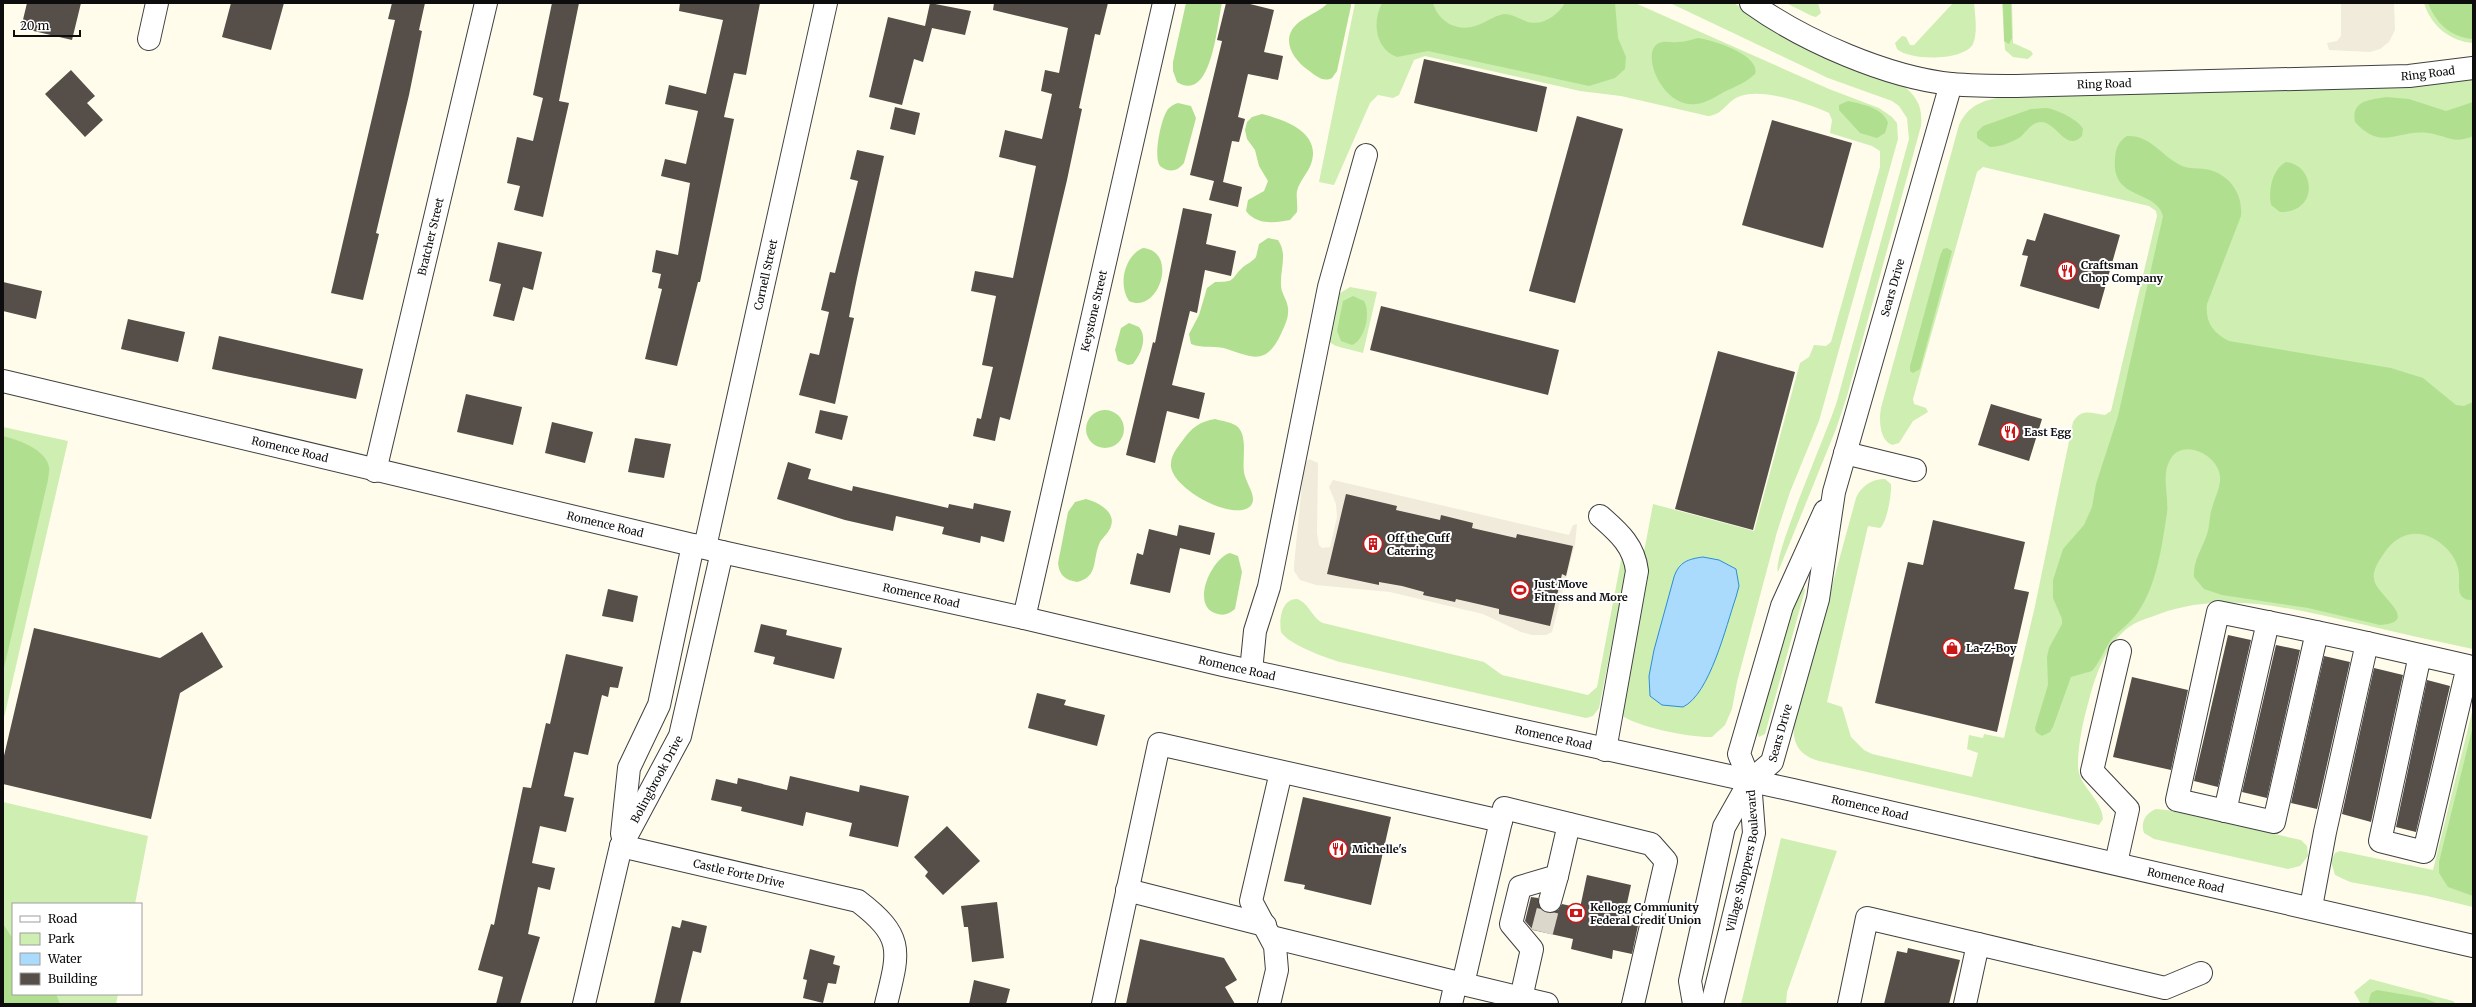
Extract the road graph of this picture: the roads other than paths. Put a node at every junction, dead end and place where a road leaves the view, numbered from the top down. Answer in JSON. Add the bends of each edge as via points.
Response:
{"nodes":[{"id":1,"x":157,"y":3,"type":"edge"},
{"id":2,"x":486,"y":3,"type":"edge"},
{"id":3,"x":826,"y":3,"type":"edge"},
{"id":4,"x":1164,"y":3,"type":"edge"},
{"id":5,"x":1751,"y":3,"type":"edge"},
{"id":6,"x":149,"y":39,"type":"dead end"},
{"id":7,"x":2473,"y":68,"type":"edge"},
{"id":8,"x":1951,"y":84,"type":"junction"},
{"id":9,"x":1366,"y":155,"type":"dead end"},
{"id":10,"x":3,"y":381,"type":"edge"},
{"id":11,"x":1845,"y":453,"type":"junction"},
{"id":12,"x":1915,"y":470,"type":"dead end"},
{"id":13,"x":375,"y":471,"type":"junction"},
{"id":14,"x":1834,"y":492,"type":"junction"},
{"id":15,"x":1600,"y":516,"type":"dead end"},
{"id":16,"x":707,"y":548,"type":"junction"},
{"id":17,"x":1024,"y":618,"type":"junction"},
{"id":18,"x":2268,"y":622,"type":"junction"},
{"id":19,"x":2317,"y":632,"type":"junction"},
{"id":20,"x":2367,"y":643,"type":"junction"},
{"id":21,"x":2120,"y":652,"type":"dead end"},
{"id":22,"x":2420,"y":655,"type":"junction"},
{"id":23,"x":1251,"y":672,"type":"junction"},
{"id":24,"x":1605,"y":750,"type":"junction"},
{"id":25,"x":1281,"y":772,"type":"junction"},
{"id":26,"x":1750,"y":781,"type":"junction"},
{"id":27,"x":2225,"y":811,"type":"junction"},
{"id":28,"x":1501,"y":821,"type":"junction"},
{"id":29,"x":1568,"y":824,"type":"junction"},
{"id":30,"x":621,"y":846,"type":"junction"},
{"id":31,"x":2116,"y":863,"type":"junction"},
{"id":32,"x":1557,"y":876,"type":"junction"},
{"id":33,"x":1127,"y":890,"type":"junction"},
{"id":34,"x":1550,"y":901,"type":"tunnel mouth"},
{"id":35,"x":2311,"y":908,"type":"junction"},
{"id":36,"x":1268,"y":931,"type":"junction"},
{"id":37,"x":1978,"y":944,"type":"junction"},
{"id":38,"x":2473,"y":946,"type":"edge"},
{"id":39,"x":2201,"y":973,"type":"dead end"},
{"id":40,"x":1460,"y":983,"type":"junction"},
{"id":41,"x":1521,"y":998,"type":"junction"},
{"id":42,"x":584,"y":1004,"type":"edge"},
{"id":43,"x":886,"y":1004,"type":"edge"},
{"id":44,"x":1103,"y":1004,"type":"edge"},
{"id":45,"x":1269,"y":1004,"type":"edge"},
{"id":46,"x":1451,"y":1004,"type":"edge"},
{"id":47,"x":1547,"y":1004,"type":"edge"},
{"id":48,"x":1633,"y":1004,"type":"edge"},
{"id":49,"x":1694,"y":1004,"type":"edge"},
{"id":50,"x":1712,"y":1004,"type":"edge"},
{"id":51,"x":1849,"y":1004,"type":"edge"},
{"id":52,"x":1964,"y":1004,"type":"edge"}],
"edges":[{"from":1,"to":6,"type":"street"},
{"from":2,"to":13,"type":"street","name":"Bratcher Street"},
{"from":3,"to":16,"type":"street","name":"Cornell Street"},
{"from":4,"to":17,"type":"street","name":"Keystone Street"},
{"from":5,"to":8,"type":"street","name":"Ring Road","via":[[1793,30],[1832,48],[1903,73]]},
{"from":7,"to":8,"type":"street","name":"Ring Road","via":[[2409,76],[2016,86]]},
{"from":8,"to":11,"type":"street","name":"Sears Drive"},
{"from":9,"to":23,"type":"street","via":[[1329,287],[1269,587],[1255,631]]},
{"from":10,"to":13,"type":"street","name":"Romence Road"},
{"from":11,"to":12,"type":"street"},
{"from":11,"to":14,"type":"street","name":"Sears Drive"},
{"from":13,"to":16,"type":"street","name":"Romence Road"},
{"from":14,"to":26,"type":"street","name":"Sears Drive","via":[[1816,605],[1772,762]]},
{"from":14,"to":26,"type":"street","name":"Sears Drive","via":[[1790,584],[1773,633],[1739,754]]},
{"from":15,"to":24,"type":"street","via":[[1631,547],[1637,571]]},
{"from":16,"to":17,"type":"street","name":"Romence Road"},
{"from":16,"to":30,"type":"street","via":[[659,705],[629,768]]},
{"from":16,"to":30,"type":"street","name":"Bolingbrook Drive","via":[[680,736]]},
{"from":17,"to":23,"type":"street","name":"Romence Road"},
{"from":18,"to":19,"type":"street"},
{"from":18,"to":27,"type":"street"},
{"from":18,"to":27,"type":"street","via":[[2218,612],[2177,800]]},
{"from":19,"to":20,"type":"street"},
{"from":19,"to":27,"type":"street","via":[[2274,822]]},
{"from":20,"to":22,"type":"street"},
{"from":20,"to":35,"type":"street","via":[[2326,824]]},
{"from":21,"to":31,"type":"street","via":[[2092,771],[2128,809]]},
{"from":22,"to":22,"type":"street","via":[[2468,666],[2424,852],[2380,841]]},
{"from":23,"to":24,"type":"street","name":"Romence Road"},
{"from":24,"to":26,"type":"street","name":"Romence Road"},
{"from":25,"to":28,"type":"street"},
{"from":25,"to":33,"type":"street","via":[[1159,744]]},
{"from":25,"to":36,"type":"street","via":[[1251,901]]},
{"from":26,"to":31,"type":"street","name":"Romence Road"},
{"from":26,"to":49,"type":"street","name":"Village Shoppers Boulevard","via":[[1724,827],[1690,981]]},
{"from":26,"to":50,"type":"street","name":"Village Shoppers Boulevard","via":[[1754,833]]},
{"from":28,"to":29,"type":"street","via":[[1504,808]]},
{"from":28,"to":40,"type":"street"},
{"from":29,"to":32,"type":"street"},
{"from":29,"to":48,"type":"street","via":[[1651,844],[1666,861]]},
{"from":30,"to":42,"type":"street","name":"Bolingbrook Drive"},
{"from":30,"to":43,"type":"street","name":"Castle Forte Drive","via":[[858,901],[892,934],[897,958]]},
{"from":31,"to":35,"type":"street","name":"Romence Road"},
{"from":32,"to":34,"type":"street"},
{"from":32,"to":41,"type":"street","via":[[1520,887],[1511,924],[1537,941]]},
{"from":33,"to":36,"type":"street"},
{"from":33,"to":44,"type":"street"},
{"from":35,"to":38,"type":"street","name":"Romence Road"},
{"from":36,"to":40,"type":"street"},
{"from":36,"to":45,"type":"street","via":[[1275,946],[1277,970]]},
{"from":37,"to":39,"type":"street","via":[[2165,988]]},
{"from":37,"to":51,"type":"street","via":[[1867,918]]},
{"from":37,"to":52,"type":"street"},
{"from":40,"to":41,"type":"street"},
{"from":40,"to":46,"type":"street"},
{"from":41,"to":47,"type":"street"}]}
